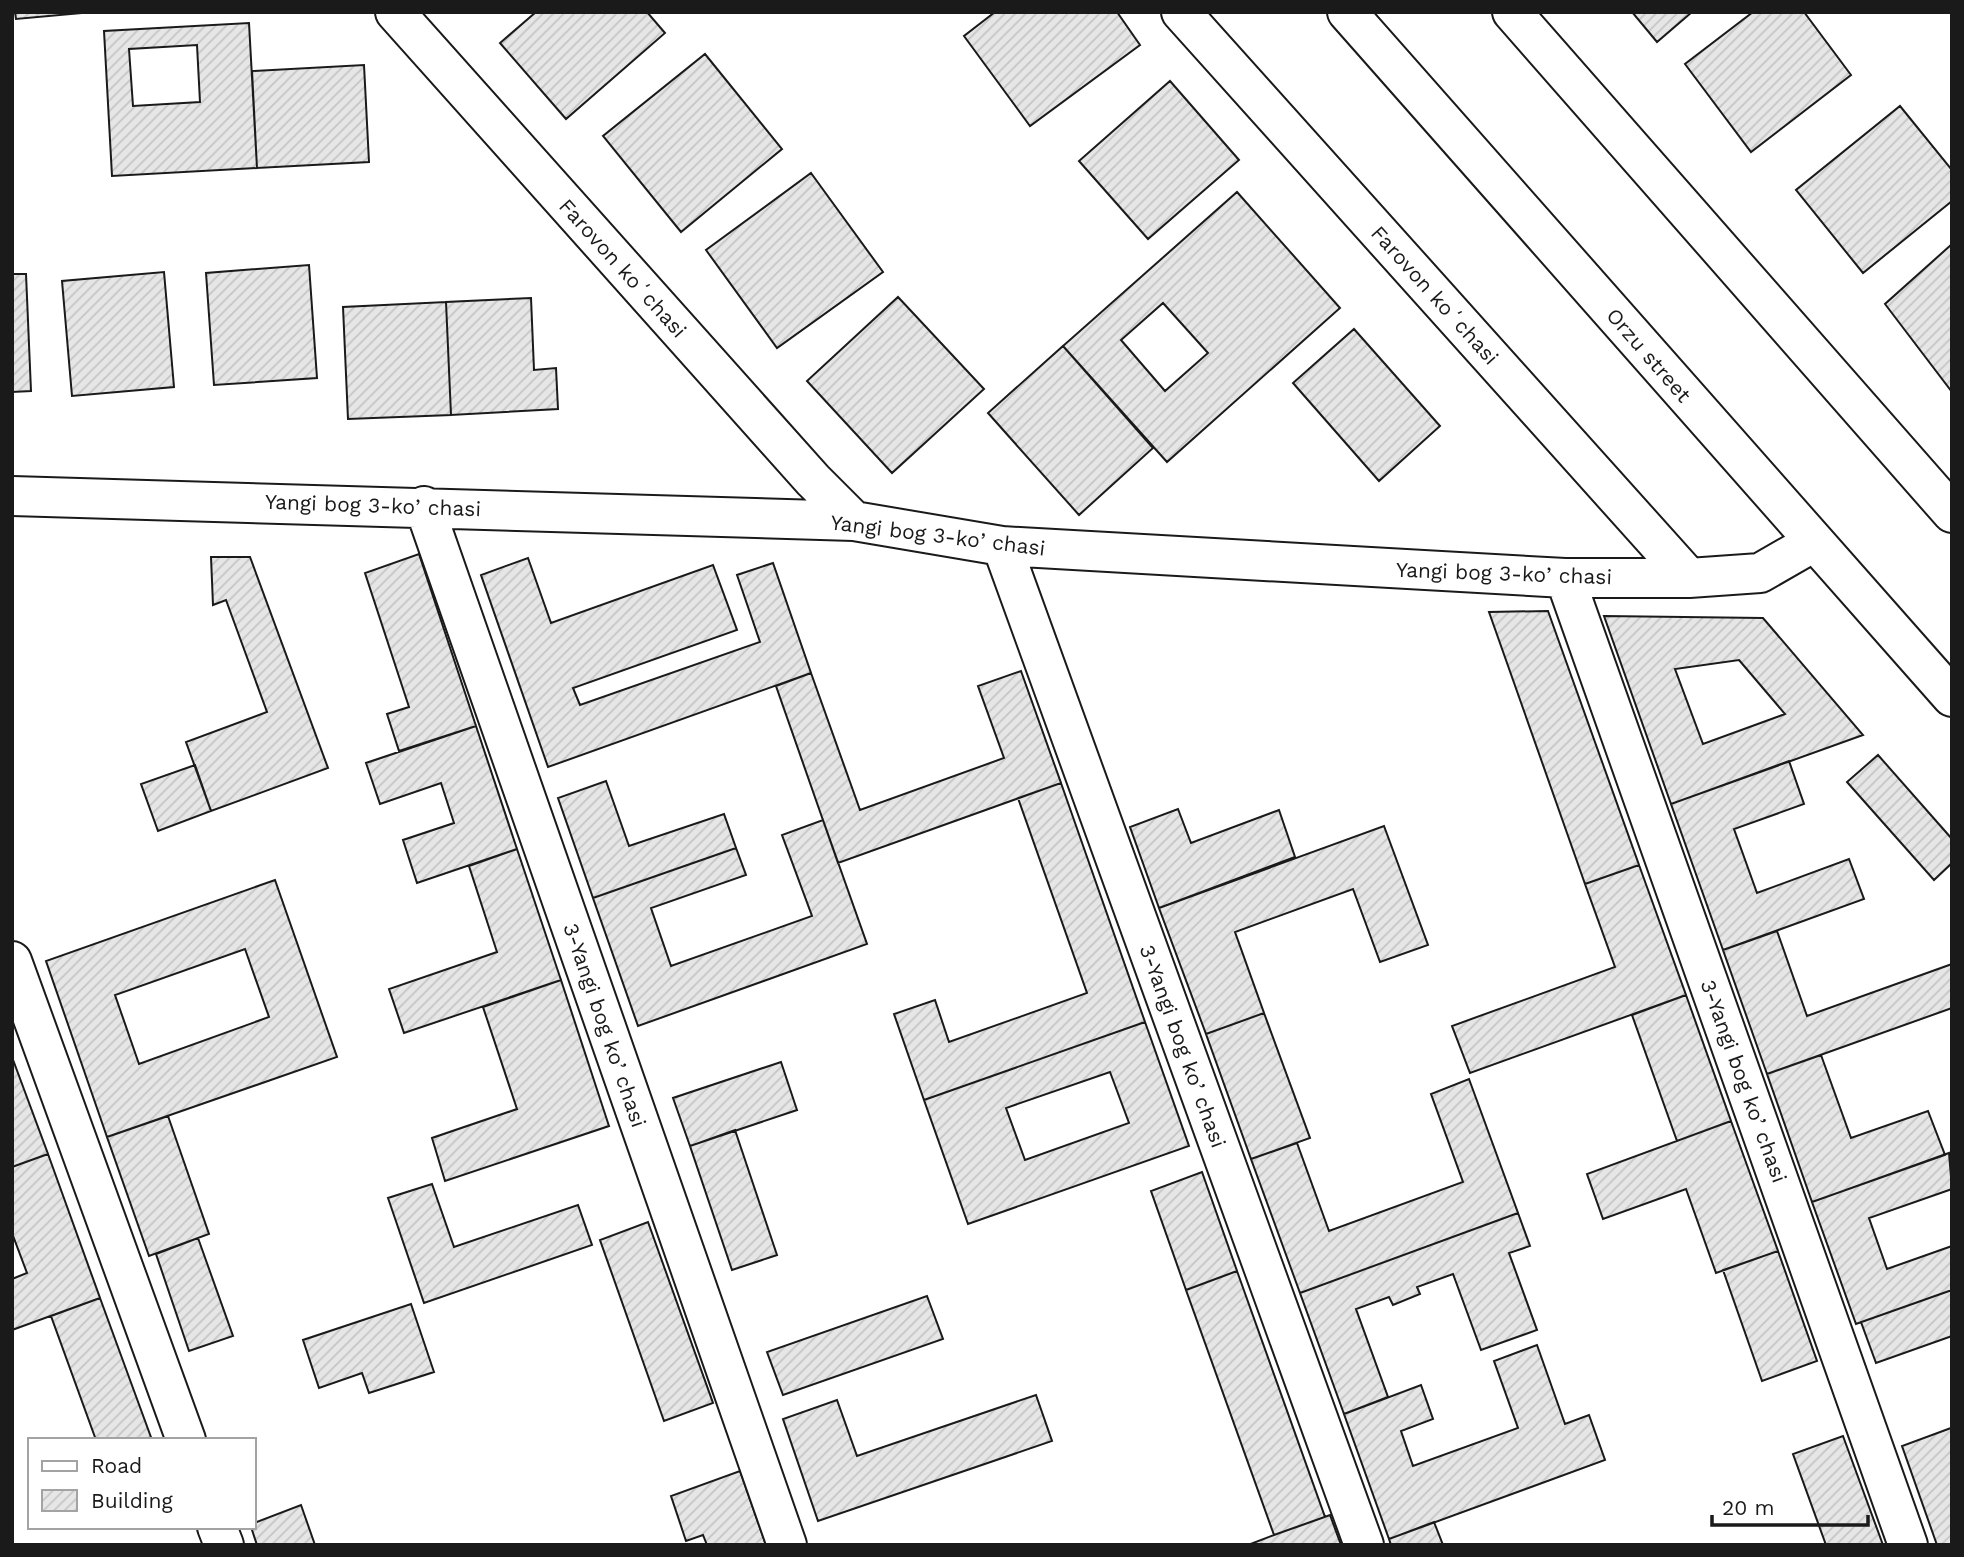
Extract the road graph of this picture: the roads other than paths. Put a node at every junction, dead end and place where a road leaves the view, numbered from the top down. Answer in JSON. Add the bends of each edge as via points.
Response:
{"nodes":[{"id":1,"x":395,"y":12,"type":"edge"},
{"id":2,"x":1181,"y":12,"type":"edge"},
{"id":3,"x":1347,"y":12,"type":"edge"},
{"id":4,"x":1512,"y":12,"type":"edge"},
{"id":5,"x":12,"y":496,"type":"edge"},
{"id":6,"x":424,"y":506,"type":"junction"},
{"id":7,"x":1952,"y":513,"type":"edge"},
{"id":8,"x":854,"y":521,"type":"junction"},
{"id":9,"x":1814,"y":542,"type":"junction"},
{"id":10,"x":1002,"y":546,"type":"junction"},
{"id":11,"x":1565,"y":578,"type":"junction"},
{"id":12,"x":1689,"y":578,"type":"junction"},
{"id":13,"x":1950,"y":690,"type":"edge"},
{"id":14,"x":12,"y":961,"type":"edge"},
{"id":15,"x":185,"y":1438,"type":"edge"},
{"id":16,"x":787,"y":1545,"type":"edge"},
{"id":17,"x":1364,"y":1545,"type":"edge"},
{"id":18,"x":1908,"y":1545,"type":"edge"}],
"edges":[{"from":1,"to":8,"type":"street","name":"Farovon koʻchasi"},
{"from":2,"to":12,"type":"street","name":"Farovon koʻchasi"},
{"from":3,"to":9,"type":"street","name":"Orzu street"},
{"from":4,"to":7,"type":"street"},
{"from":5,"to":6,"type":"street","name":"Yangi bog 3-koʼchasi"},
{"from":6,"to":8,"type":"street","name":"Yangi bog 3-koʼchasi"},
{"from":6,"to":16,"type":"street","name":"3-Yangi bog koʼchasi"},
{"from":8,"to":10,"type":"street","name":"Yangi bog 3-koʼchasi"},
{"from":9,"to":12,"type":"street","name":"Yangi bog 3-koʼchasi","via":[[1760,573]]},
{"from":9,"to":13,"type":"street","name":"Orzu street"},
{"from":10,"to":11,"type":"street","name":"Yangi bog 3-koʼchasi"},
{"from":10,"to":17,"type":"street","name":"3-Yangi bog koʼchasi"},
{"from":11,"to":12,"type":"street","name":"Yangi bog 3-koʼchasi"},
{"from":11,"to":18,"type":"street","name":"3-Yangi bog koʼchasi"},
{"from":14,"to":15,"type":"street"}]}
